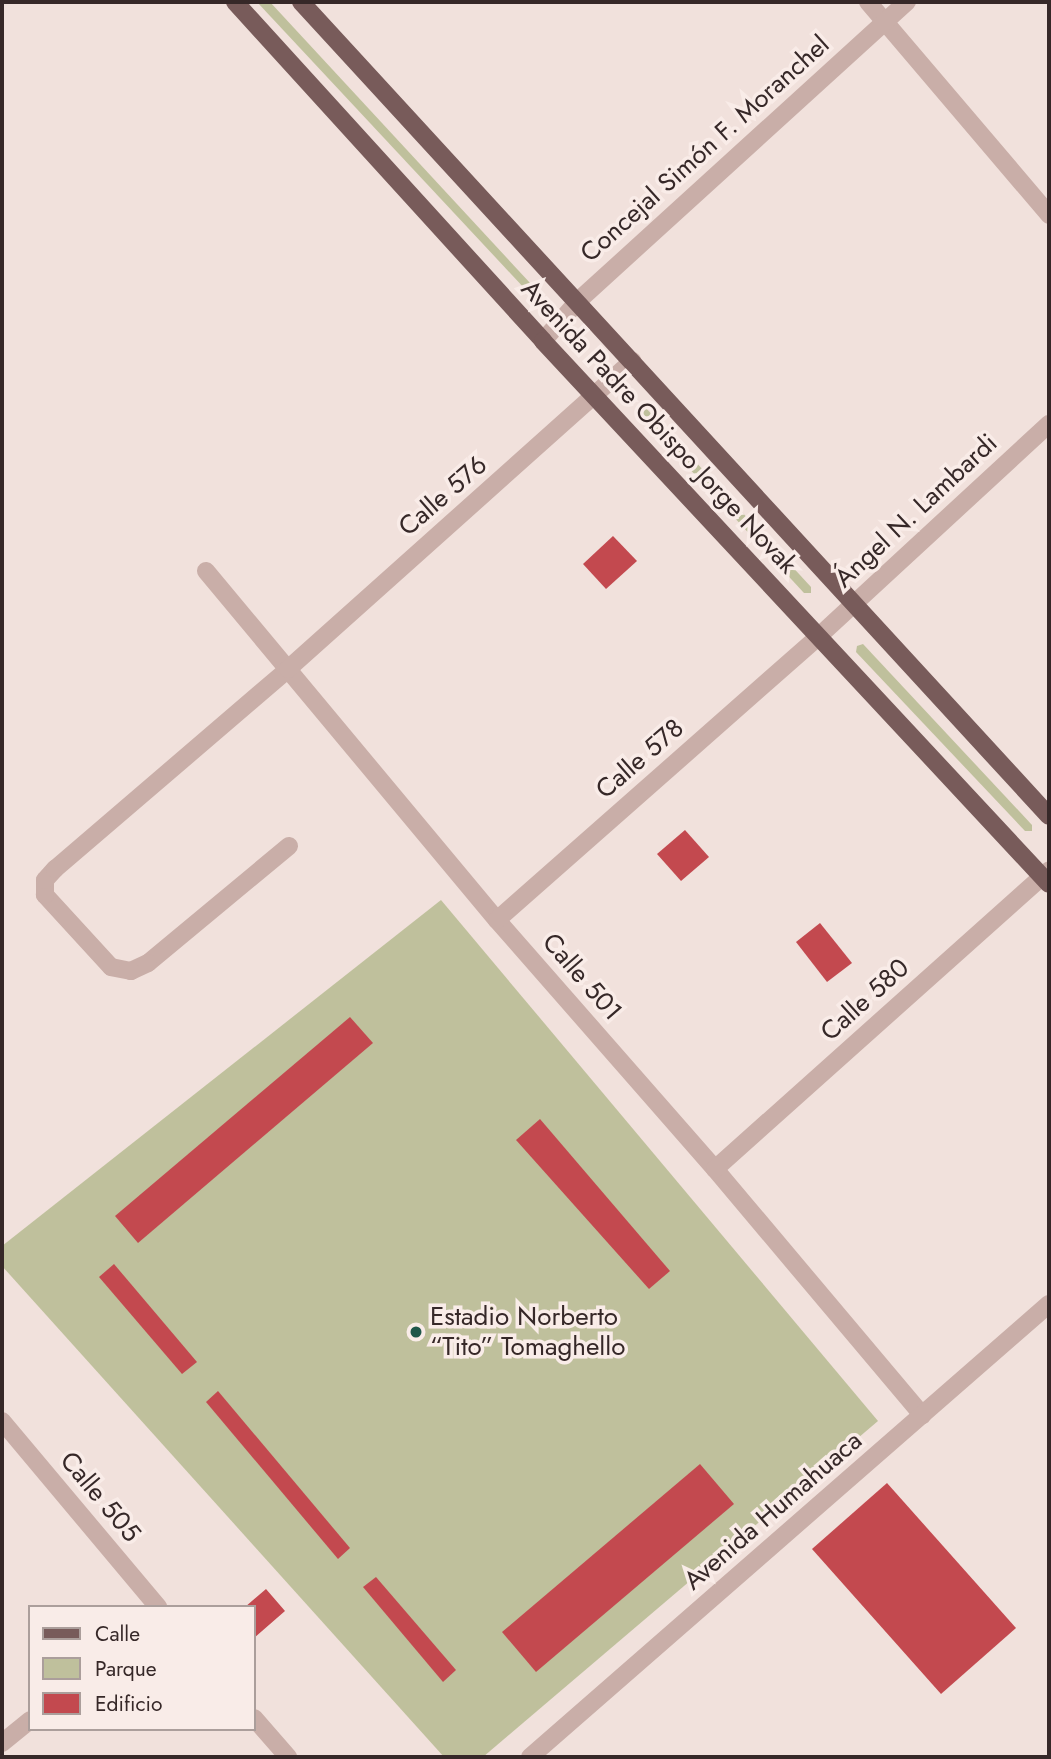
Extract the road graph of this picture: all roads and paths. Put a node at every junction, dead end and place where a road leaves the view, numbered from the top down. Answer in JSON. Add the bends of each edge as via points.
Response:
{"nodes":[{"id":1,"x":235,"y":2,"type":"edge"},
{"id":2,"x":301,"y":2,"type":"edge"},
{"id":3,"x":868,"y":2,"type":"edge"},
{"id":4,"x":907,"y":2,"type":"edge"},
{"id":5,"x":885,"y":21,"type":"junction"},
{"id":6,"x":1049,"y":215,"type":"edge"},
{"id":7,"x":578,"y":301,"type":"junction"},
{"id":8,"x":543,"y":341,"type":"junction"},
{"id":9,"x":633,"y":361,"type":"junction"},
{"id":10,"x":596,"y":396,"type":"junction"},
{"id":11,"x":1049,"y":424,"type":"edge"},
{"id":12,"x":206,"y":571,"type":"dead end"},
{"id":13,"x":854,"y":603,"type":"junction"},
{"id":14,"x":818,"y":637,"type":"junction"},
{"id":15,"x":288,"y":669,"type":"junction"},
{"id":16,"x":1049,"y":816,"type":"edge"},
{"id":17,"x":289,"y":846,"type":"dead end"},
{"id":18,"x":1047,"y":877,"type":"edge"},
{"id":19,"x":497,"y":920,"type":"junction"},
{"id":20,"x":715,"y":1169,"type":"junction"},
{"id":21,"x":1049,"y":1304,"type":"edge"},
{"id":22,"x":922,"y":1415,"type":"junction"},
{"id":23,"x":2,"y":1421,"type":"edge"},
{"id":24,"x":156,"y":1605,"type":"edge"},
{"id":25,"x":256,"y":1720,"type":"edge"},
{"id":26,"x":28,"y":1722,"type":"edge"},
{"id":27,"x":2,"y":1743,"type":"edge"},
{"id":28,"x":288,"y":1757,"type":"edge"},
{"id":29,"x":530,"y":1757,"type":"edge"}],
"edges":[{"from":1,"to":8,"type":"main road","name":"Avenida Padre Obispo Jorge Novak"},
{"from":2,"to":7,"type":"main road","name":"Avenida Padre Obispo Jorge Novak"},
{"from":3,"to":5,"type":"street"},
{"from":4,"to":5,"type":"street","name":"Concejal Simón F. Moranchel"},
{"from":5,"to":6,"type":"street"},
{"from":5,"to":7,"type":"street","name":"Concejal Simón F. Moranchel"},
{"from":7,"to":8,"type":"street","name":"Concejal Simón F. Moranchel"},
{"from":7,"to":9,"type":"main road","name":"Avenida Padre Obispo Jorge Novak"},
{"from":8,"to":10,"type":"main road","name":"Avenida Padre Obispo Jorge Novak"},
{"from":9,"to":10,"type":"street","name":"Calle 576"},
{"from":9,"to":13,"type":"main road","name":"Avenida Padre Obispo Jorge Novak"},
{"from":10,"to":14,"type":"main road","name":"Avenida Padre Obispo Jorge Novak"},
{"from":10,"to":15,"type":"street","name":"Calle 576"},
{"from":11,"to":13,"type":"street","name":"Ángel N. Lambardi"},
{"from":12,"to":15,"type":"street","name":"Calle 501"},
{"from":13,"to":14,"type":"street","name":"Ángel N. Lambardi"},
{"from":13,"to":16,"type":"main road","name":"Avenida Padre Obispo Jorge Novak"},
{"from":14,"to":18,"type":"main road","name":"Avenida Padre Obispo Jorge Novak"},
{"from":14,"to":19,"type":"street","name":"Calle 578"},
{"from":15,"to":17,"type":"street","name":"Calle 576","via":[[55,869],[45,880],[45,895],[111,967],[131,971],[148,963]]},
{"from":15,"to":19,"type":"street","name":"Calle 501"},
{"from":18,"to":20,"type":"street","name":"Calle 580"},
{"from":19,"to":20,"type":"street","name":"Calle 501"},
{"from":20,"to":22,"type":"street","name":"Calle 501"},
{"from":21,"to":22,"type":"street","name":"Avenida Humahuaca"},
{"from":22,"to":29,"type":"street","name":"Avenida Humahuaca"},
{"from":23,"to":24,"type":"street","name":"Calle 505"},
{"from":25,"to":28,"type":"street"},
{"from":26,"to":27,"type":"street"}]}
